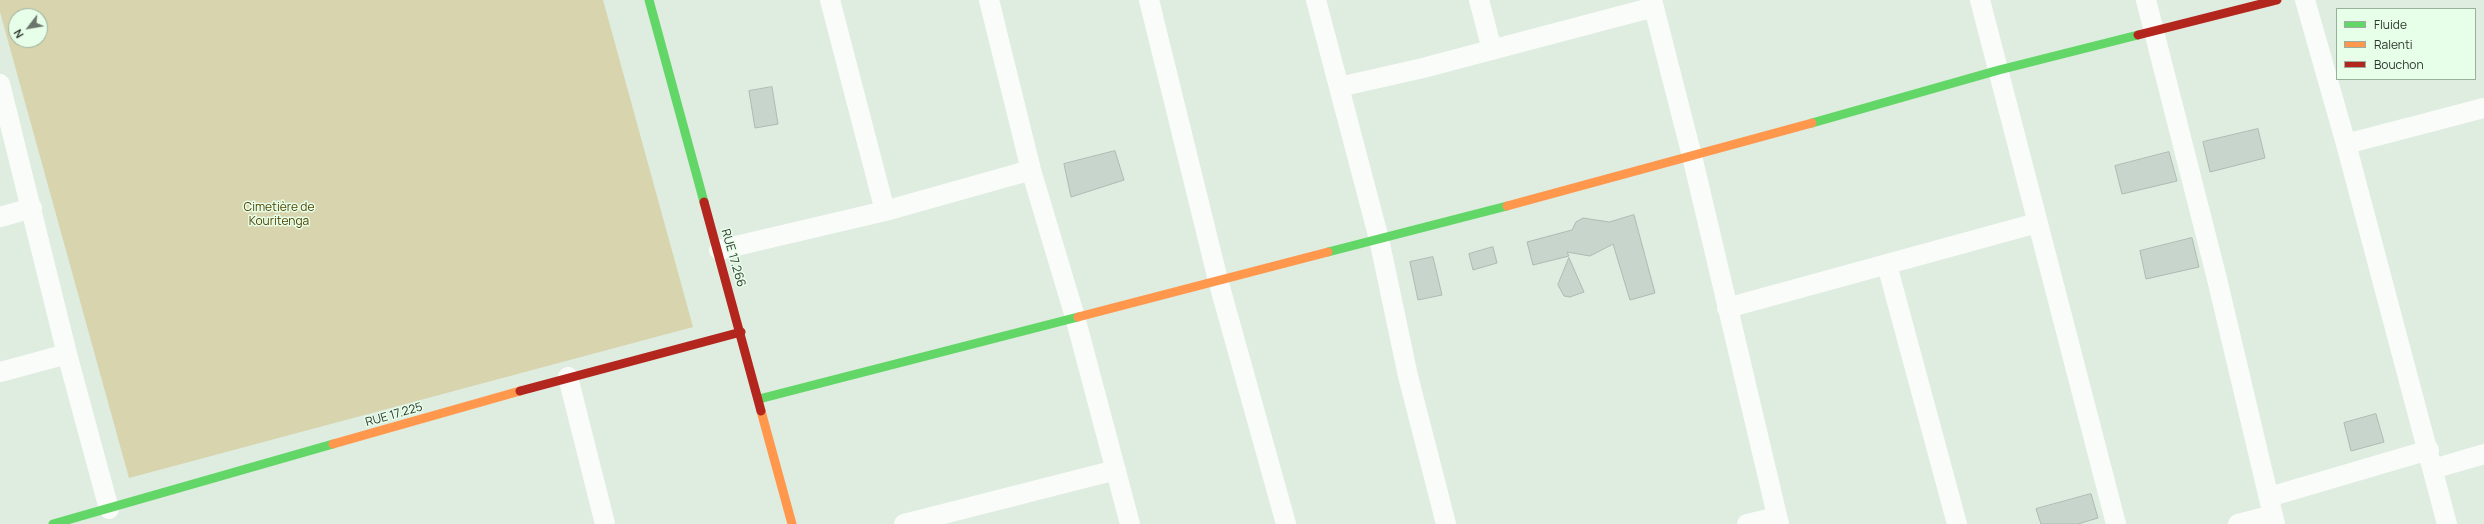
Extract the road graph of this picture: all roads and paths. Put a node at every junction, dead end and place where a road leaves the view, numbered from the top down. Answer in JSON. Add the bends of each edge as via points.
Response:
{"nodes":[{"id":1,"x":649,"y":0,"type":"edge"},
{"id":2,"x":830,"y":0,"type":"edge"},
{"id":3,"x":989,"y":0,"type":"edge"},
{"id":4,"x":1149,"y":0,"type":"edge"},
{"id":5,"x":1316,"y":0,"type":"edge"},
{"id":6,"x":1479,"y":0,"type":"edge"},
{"id":7,"x":1980,"y":0,"type":"edge"},
{"id":8,"x":2146,"y":0,"type":"edge"},
{"id":9,"x":2277,"y":0,"type":"edge"},
{"id":10,"x":2305,"y":0,"type":"edge"},
{"id":11,"x":1653,"y":4,"type":"edge"},
{"id":12,"x":2154,"y":30,"type":"junction"},
{"id":13,"x":1492,"y":50,"type":"junction"},
{"id":14,"x":1999,"y":70,"type":"junction"},
{"id":15,"x":0,"y":84,"type":"edge"},
{"id":16,"x":1339,"y":87,"type":"junction"},
{"id":17,"x":2484,"y":108,"type":"edge"},
{"id":18,"x":2346,"y":144,"type":"junction"},
{"id":19,"x":1692,"y":156,"type":"junction"},
{"id":20,"x":1031,"y":170,"type":"junction"},
{"id":21,"x":32,"y":208,"type":"junction"},
{"id":22,"x":885,"y":211,"type":"junction"},
{"id":23,"x":0,"y":217,"type":"edge"},
{"id":24,"x":2037,"y":223,"type":"junction"},
{"id":25,"x":1379,"y":239,"type":"junction"},
{"id":26,"x":719,"y":250,"type":"junction"},
{"id":27,"x":1887,"y":265,"type":"junction"},
{"id":28,"x":1218,"y":280,"type":"junction"},
{"id":29,"x":1727,"y":308,"type":"junction"},
{"id":30,"x":1076,"y":317,"type":"junction"},
{"id":31,"x":741,"y":332,"type":"junction"},
{"id":32,"x":67,"y":354,"type":"junction"},
{"id":33,"x":0,"y":372,"type":"edge"},
{"id":34,"x":568,"y":377,"type":"junction"},
{"id":35,"x":759,"y":399,"type":"junction"},
{"id":36,"x":2484,"y":454,"type":"edge"},
{"id":37,"x":2431,"y":459,"type":"junction"},
{"id":38,"x":1116,"y":470,"type":"junction"},
{"id":39,"x":109,"y":509,"type":"junction"},
{"id":40,"x":2272,"y":512,"type":"edge"},
{"id":41,"x":971,"y":515,"type":"edge"},
{"id":42,"x":1778,"y":520,"type":"edge"},
{"id":43,"x":53,"y":524,"type":"edge"},
{"id":44,"x":605,"y":524,"type":"edge"},
{"id":45,"x":792,"y":524,"type":"edge"},
{"id":46,"x":904,"y":524,"type":"edge"},
{"id":47,"x":1130,"y":524,"type":"edge"},
{"id":48,"x":1286,"y":524,"type":"edge"},
{"id":49,"x":1446,"y":524,"type":"edge"},
{"id":50,"x":1747,"y":524,"type":"edge"},
{"id":51,"x":1957,"y":524,"type":"edge"},
{"id":52,"x":2116,"y":524,"type":"edge"},
{"id":53,"x":2238,"y":524,"type":"edge"},
{"id":54,"x":2447,"y":524,"type":"edge"}],
"edges":[{"from":1,"to":26,"type":"street","name":"RUE 17.266"},
{"from":2,"to":22,"type":"street"},
{"from":3,"to":20,"type":"street"},
{"from":4,"to":28,"type":"street"},
{"from":5,"to":16,"type":"street"},
{"from":6,"to":13,"type":"street"},
{"from":7,"to":14,"type":"street"},
{"from":8,"to":12,"type":"street"},
{"from":9,"to":12,"type":"street"},
{"from":10,"to":18,"type":"street"},
{"from":11,"to":13,"type":"street"},
{"from":11,"to":19,"type":"street"},
{"from":12,"to":14,"type":"street"},
{"from":12,"to":40,"type":"street"},
{"from":13,"to":16,"type":"street"},
{"from":14,"to":19,"type":"street"},
{"from":14,"to":24,"type":"street"},
{"from":15,"to":21,"type":"street"},
{"from":16,"to":25,"type":"street"},
{"from":17,"to":18,"type":"street"},
{"from":18,"to":37,"type":"street"},
{"from":19,"to":25,"type":"street"},
{"from":19,"to":29,"type":"street"},
{"from":20,"to":22,"type":"street"},
{"from":20,"to":30,"type":"street"},
{"from":21,"to":23,"type":"street"},
{"from":21,"to":32,"type":"street"},
{"from":22,"to":26,"type":"street"},
{"from":24,"to":27,"type":"street"},
{"from":24,"to":52,"type":"street"},
{"from":25,"to":28,"type":"street"},
{"from":25,"to":49,"type":"street","via":[[1408,376]]},
{"from":26,"to":31,"type":"street","name":"RUE 17.266"},
{"from":27,"to":29,"type":"street"},
{"from":27,"to":51,"type":"street"},
{"from":28,"to":30,"type":"street"},
{"from":28,"to":48,"type":"street"},
{"from":29,"to":42,"type":"street"},
{"from":30,"to":35,"type":"street"},
{"from":30,"to":38,"type":"street"},
{"from":31,"to":34,"type":"street","name":"RUE 17.225"},
{"from":31,"to":35,"type":"street","name":"RUE 17.266"},
{"from":32,"to":33,"type":"street"},
{"from":32,"to":39,"type":"street"},
{"from":34,"to":39,"type":"street","name":"RUE 17.225"},
{"from":34,"to":44,"type":"street"},
{"from":35,"to":45,"type":"street","name":"RUE 17.266"},
{"from":36,"to":37,"type":"street"},
{"from":37,"to":40,"type":"street"},
{"from":37,"to":54,"type":"street"},
{"from":38,"to":41,"type":"street"},
{"from":38,"to":47,"type":"street"},
{"from":39,"to":43,"type":"street","name":"RUE 17.225"},
{"from":40,"to":53,"type":"street"},
{"from":41,"to":46,"type":"street"},
{"from":42,"to":50,"type":"street"}]}
